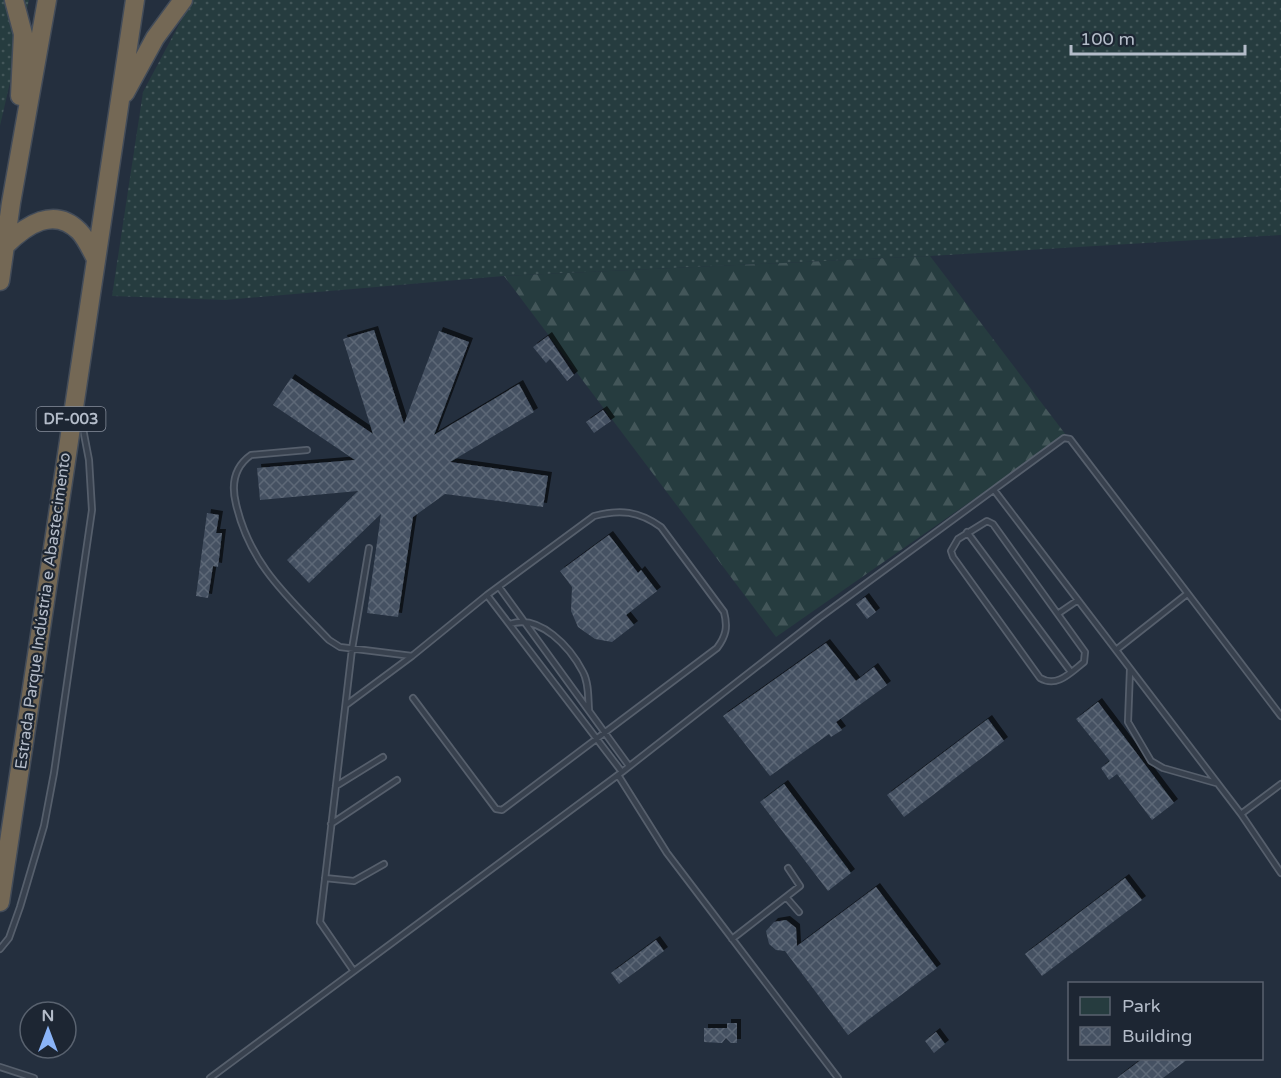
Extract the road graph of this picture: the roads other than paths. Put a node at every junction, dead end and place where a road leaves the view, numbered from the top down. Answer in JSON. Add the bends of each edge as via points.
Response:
{"nodes":[{"id":1,"x":14,"y":0,"type":"edge"},
{"id":2,"x":47,"y":0,"type":"edge"},
{"id":3,"x":135,"y":0,"type":"edge"},
{"id":4,"x":183,"y":0,"type":"edge"},
{"id":5,"x":119,"y":105,"type":"junction"},
{"id":6,"x":11,"y":203,"type":"junction"},
{"id":7,"x":6,"y":244,"type":"junction"},
{"id":8,"x":96,"y":259,"type":"junction"},
{"id":9,"x":0,"y":282,"type":"edge"},
{"id":10,"x":76,"y":389,"type":"junction"},
{"id":11,"x":307,"y":450,"type":"dead end"},
{"id":12,"x":994,"y":490,"type":"junction"},
{"id":13,"x":967,"y":532,"type":"junction"},
{"id":14,"x":369,"y":548,"type":"dead end"},
{"id":15,"x":499,"y":587,"type":"junction"},
{"id":16,"x":1187,"y":594,"type":"junction"},
{"id":17,"x":487,"y":595,"type":"junction"},
{"id":18,"x":1078,"y":600,"type":"junction"},
{"id":19,"x":1059,"y":613,"type":"junction"},
{"id":20,"x":522,"y":620,"type":"junction"},
{"id":21,"x":510,"y":624,"type":"junction"},
{"id":22,"x":352,"y":649,"type":"junction"},
{"id":23,"x":1116,"y":650,"type":"junction"},
{"id":24,"x":412,"y":656,"type":"junction"},
{"id":25,"x":1130,"y":669,"type":"junction"},
{"id":26,"x":1071,"y":672,"type":"junction"},
{"id":27,"x":413,"y":698,"type":"dead end"},
{"id":28,"x":346,"y":705,"type":"junction"},
{"id":29,"x":589,"y":710,"type":"junction"},
{"id":30,"x":1281,"y":716,"type":"edge"},
{"id":31,"x":605,"y":732,"type":"junction"},
{"id":32,"x":597,"y":738,"type":"junction"},
{"id":33,"x":383,"y":756,"type":"dead end"},
{"id":34,"x":629,"y":766,"type":"junction"},
{"id":35,"x":620,"y":774,"type":"junction"},
{"id":36,"x":397,"y":780,"type":"dead end"},
{"id":37,"x":1216,"y":783,"type":"junction"},
{"id":38,"x":1281,"y":784,"type":"edge"},
{"id":39,"x":336,"y":786,"type":"junction"},
{"id":40,"x":1241,"y":813,"type":"junction"},
{"id":41,"x":331,"y":824,"type":"junction"},
{"id":42,"x":384,"y":864,"type":"dead end"},
{"id":43,"x":788,"y":868,"type":"dead end"},
{"id":44,"x":1281,"y":873,"type":"edge"},
{"id":45,"x":325,"y":878,"type":"junction"},
{"id":46,"x":786,"y":897,"type":"junction"},
{"id":47,"x":0,"y":902,"type":"edge"},
{"id":48,"x":799,"y":912,"type":"dead end"},
{"id":49,"x":732,"y":939,"type":"junction"},
{"id":50,"x":0,"y":949,"type":"edge"},
{"id":51,"x":353,"y":970,"type":"junction"},
{"id":52,"x":0,"y":1067,"type":"edge"},
{"id":53,"x":34,"y":1078,"type":"edge"},
{"id":54,"x":210,"y":1078,"type":"edge"},
{"id":55,"x":838,"y":1078,"type":"edge"}],
"edges":[{"from":1,"to":6,"type":"highway","via":[[23,34],[23,52]]},
{"from":2,"to":6,"type":"highway"},
{"from":3,"to":5,"type":"highway","name":"Estrada Parque Indústria e Abastecimento","number":"DF-003"},
{"from":4,"to":5,"type":"highway","via":[[155,38]]},
{"from":5,"to":8,"type":"highway","name":"Estrada Parque Indústria e Abastecimento","number":"DF-003"},
{"from":6,"to":7,"type":"highway"},
{"from":7,"to":8,"type":"highway","via":[[35,222],[51,219],[68,222],[80,232]]},
{"from":7,"to":9,"type":"highway"},
{"from":8,"to":10,"type":"highway","name":"Estrada Parque Indústria e Abastecimento","number":"DF-003"},
{"from":10,"to":47,"type":"highway","name":"Estrada Parque Indústria e Abastecimento","number":"DF-003"},
{"from":10,"to":50,"type":"lane","via":[[89,460],[89,537],[44,826],[20,908],[9,938]]},
{"from":11,"to":22,"type":"lane","via":[[251,455],[244,460],[233,482],[237,508],[251,550],[274,584],[329,640]]},
{"from":12,"to":16,"type":"lane","via":[[1064,438],[1070,439]]},
{"from":12,"to":18,"type":"lane"},
{"from":12,"to":34,"type":"lane","via":[[819,618]]},
{"from":13,"to":19,"type":"lane","via":[[982,522],[993,524]]},
{"from":13,"to":26,"type":"lane"},
{"from":13,"to":26,"type":"lane","via":[[953,545],[953,557],[1040,678],[1052,683]]},
{"from":14,"to":22,"type":"lane"},
{"from":15,"to":17,"type":"lane"},
{"from":15,"to":20,"type":"lane"},
{"from":15,"to":31,"type":"lane","via":[[594,516],[631,512],[661,528],[724,612],[725,637],[717,648]]},
{"from":16,"to":23,"type":"lane"},
{"from":16,"to":30,"type":"lane"},
{"from":17,"to":21,"type":"lane"},
{"from":17,"to":24,"type":"lane"},
{"from":18,"to":19,"type":"lane"},
{"from":18,"to":23,"type":"lane"},
{"from":19,"to":26,"type":"lane","via":[[1085,652],[1084,662]]},
{"from":20,"to":21,"type":"lane"},
{"from":20,"to":29,"type":"lane"},
{"from":20,"to":29,"type":"lane","via":[[560,640],[584,673]]},
{"from":21,"to":32,"type":"lane"},
{"from":22,"to":24,"type":"lane"},
{"from":22,"to":28,"type":"lane"},
{"from":23,"to":25,"type":"lane"},
{"from":24,"to":28,"type":"lane"},
{"from":25,"to":37,"type":"lane"},
{"from":25,"to":37,"type":"lane","via":[[1128,722],[1151,760],[1163,768]]},
{"from":27,"to":32,"type":"lane","via":[[499,810]]},
{"from":28,"to":39,"type":"lane"},
{"from":29,"to":31,"type":"lane"},
{"from":31,"to":32,"type":"lane"},
{"from":31,"to":34,"type":"lane"},
{"from":32,"to":35,"type":"lane"},
{"from":33,"to":39,"type":"lane"},
{"from":34,"to":35,"type":"lane"},
{"from":35,"to":49,"type":"lane","via":[[667,853]]},
{"from":35,"to":51,"type":"lane"},
{"from":36,"to":41,"type":"lane"},
{"from":37,"to":40,"type":"lane"},
{"from":38,"to":40,"type":"lane"},
{"from":39,"to":41,"type":"lane"},
{"from":40,"to":44,"type":"lane"},
{"from":41,"to":45,"type":"lane"},
{"from":42,"to":45,"type":"lane","via":[[354,881]]},
{"from":43,"to":46,"type":"lane","via":[[800,886]]},
{"from":45,"to":51,"type":"lane","via":[[320,922]]},
{"from":46,"to":48,"type":"lane"},
{"from":46,"to":49,"type":"lane"},
{"from":49,"to":55,"type":"lane"},
{"from":51,"to":54,"type":"lane"},
{"from":52,"to":53,"type":"lane"}]}
